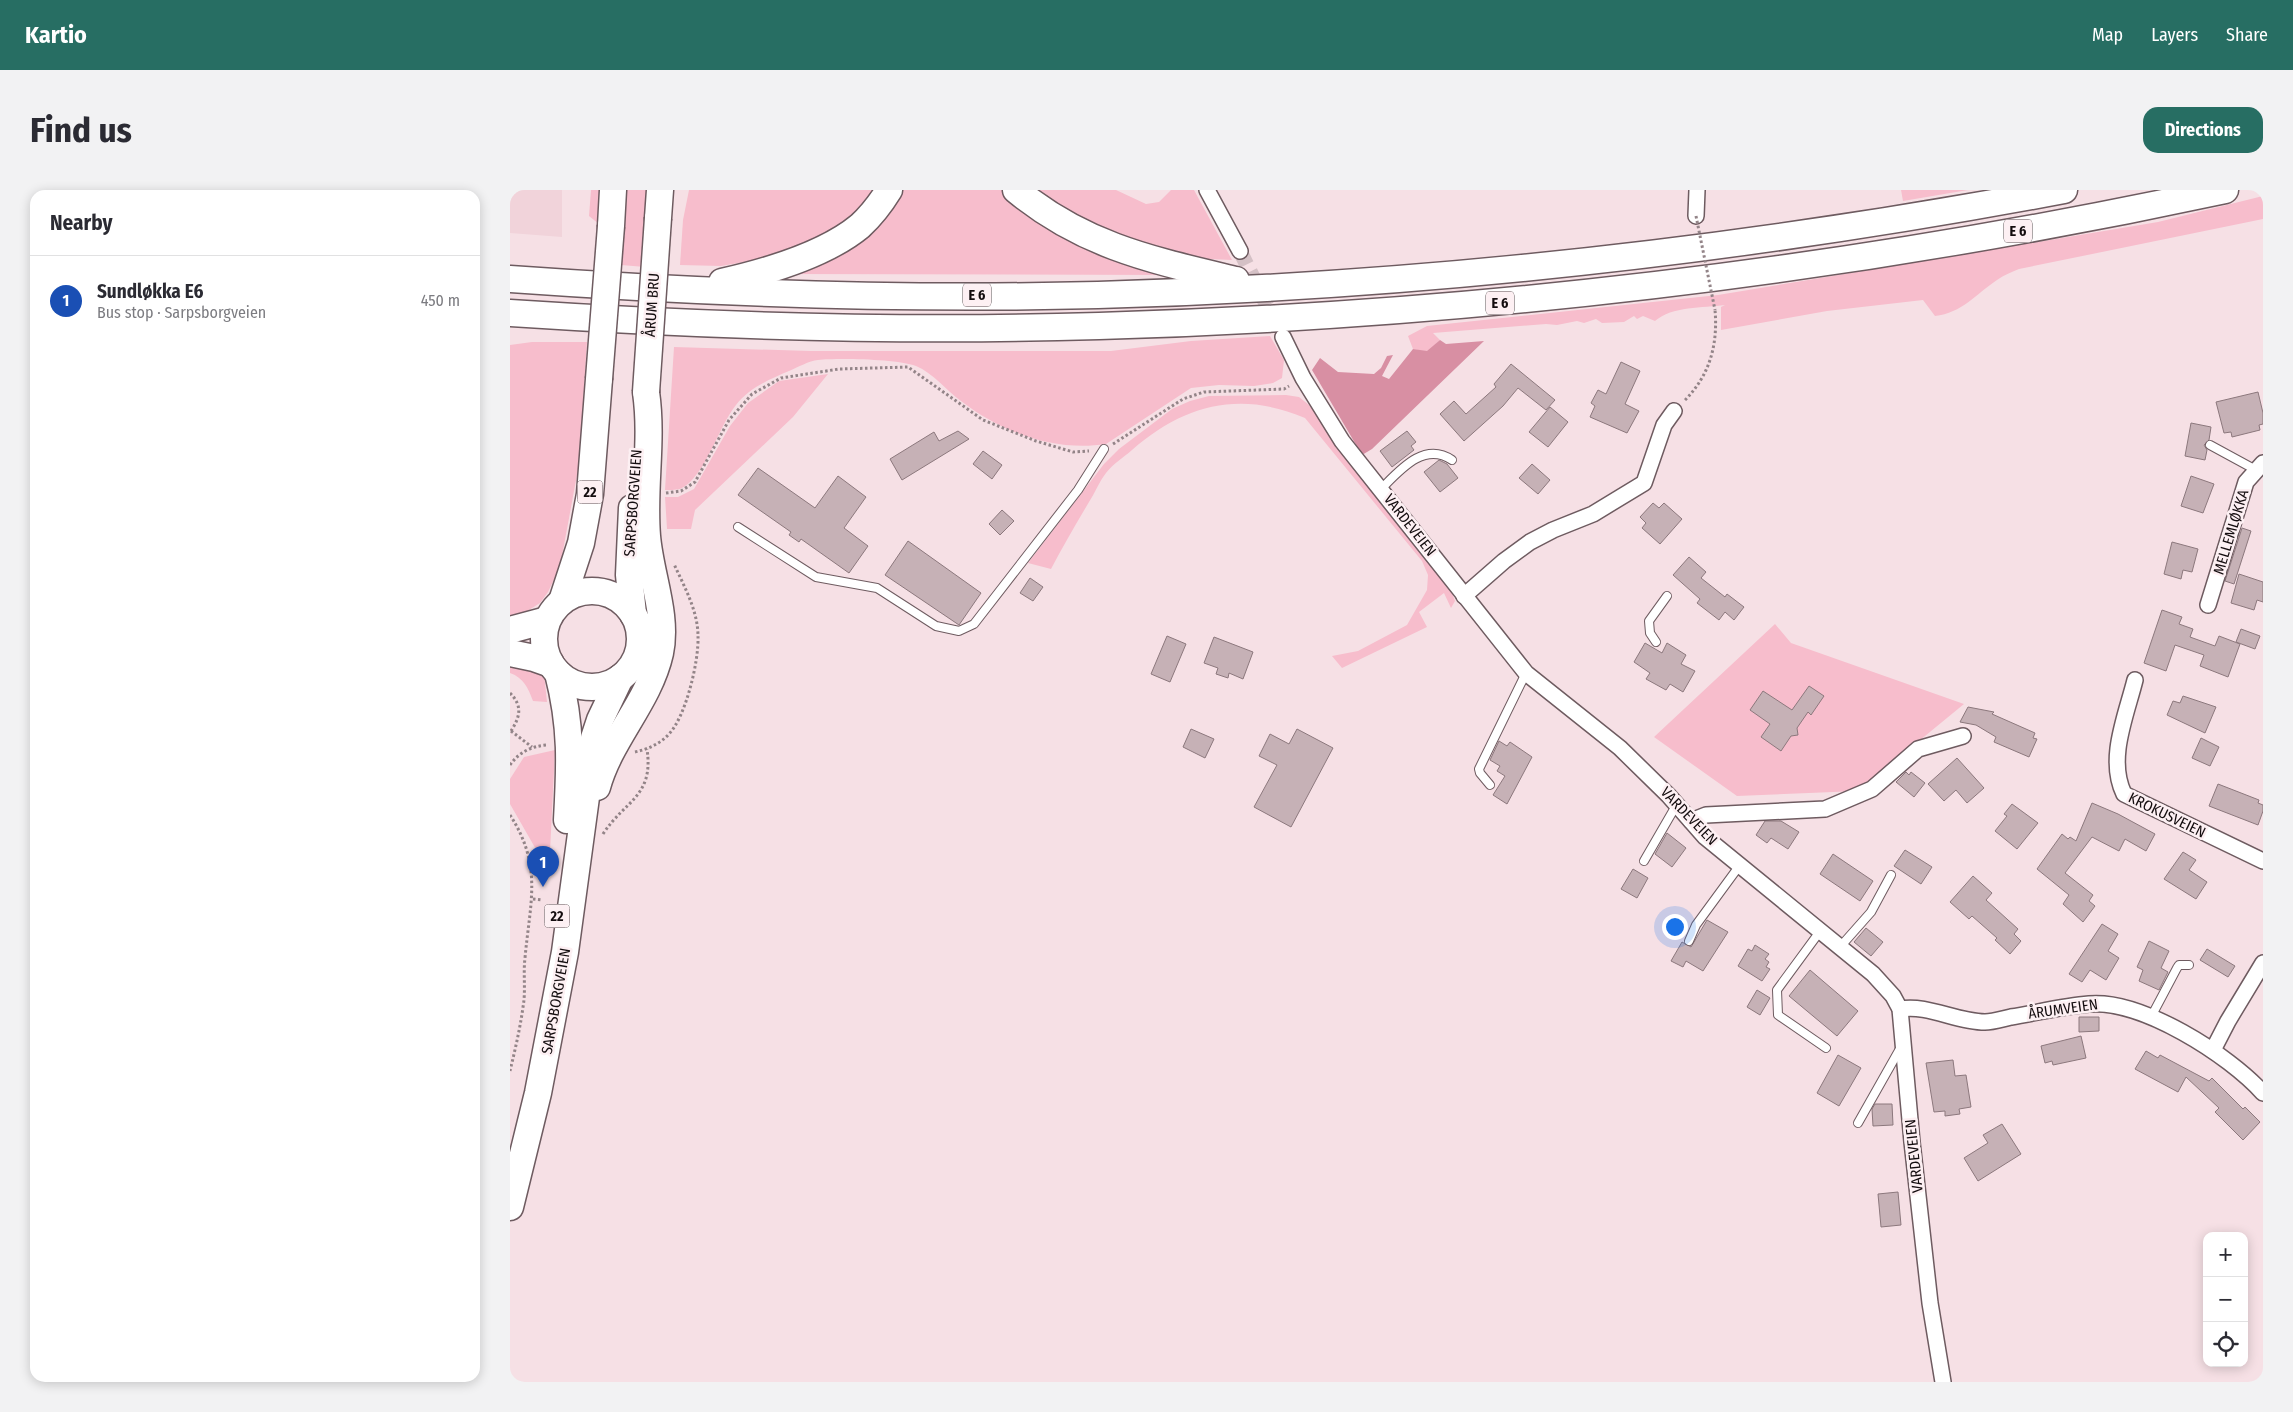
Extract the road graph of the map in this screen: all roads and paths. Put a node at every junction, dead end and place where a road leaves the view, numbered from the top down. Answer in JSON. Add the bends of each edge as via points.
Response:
{"nodes":[{"id":1,"x":613,"y":190,"type":"edge"},
{"id":2,"x":660,"y":190,"type":"edge"},
{"id":3,"x":889,"y":190,"type":"edge"},
{"id":4,"x":1016,"y":190,"type":"edge"},
{"id":5,"x":1207,"y":190,"type":"edge"},
{"id":6,"x":1697,"y":190,"type":"edge"},
{"id":7,"x":2064,"y":190,"type":"edge"},
{"id":8,"x":2225,"y":190,"type":"edge"},
{"id":9,"x":1696,"y":216,"type":"joint"},
{"id":10,"x":1240,"y":251,"type":"tunnel mouth"},
{"id":11,"x":510,"y":279,"type":"edge"},
{"id":12,"x":1266,"y":288,"type":"junction"},
{"id":13,"x":689,"y":289,"type":"junction"},
{"id":14,"x":510,"y":313,"type":"edge"},
{"id":15,"x":580,"y":317,"type":"junction"},
{"id":16,"x":510,"y":332,"type":"edge"},
{"id":17,"x":1283,"y":337,"type":"tunnel mouth"},
{"id":18,"x":1303,"y":378,"type":"junction"},
{"id":19,"x":646,"y":392,"type":"junction"},
{"id":20,"x":1674,"y":412,"type":"joint"},
{"id":21,"x":2210,"y":445,"type":"dead end"},
{"id":22,"x":1104,"y":449,"type":"junction"},
{"id":23,"x":1452,"y":460,"type":"dead end"},
{"id":24,"x":2260,"y":467,"type":"edge"},
{"id":25,"x":1381,"y":489,"type":"junction"},
{"id":26,"x":664,"y":493,"type":"dead end"},
{"id":27,"x":738,"y":527,"type":"dead end"},
{"id":28,"x":1464,"y":596,"type":"junction"},
{"id":29,"x":1667,"y":596,"type":"dead end"},
{"id":30,"x":2208,"y":605,"type":"dead end"},
{"id":31,"x":554,"y":611,"type":"junction"},
{"id":32,"x":633,"y":614,"type":"junction"},
{"id":33,"x":510,"y":630,"type":"edge"},
{"id":34,"x":1656,"y":642,"type":"dead end"},
{"id":35,"x":510,"y":654,"type":"edge"},
{"id":36,"x":554,"y":668,"type":"junction"},
{"id":37,"x":1526,"y":673,"type":"junction"},
{"id":38,"x":620,"y":678,"type":"junction"},
{"id":39,"x":2135,"y":680,"type":"dead end"},
{"id":40,"x":510,"y":693,"type":"edge"},
{"id":41,"x":511,"y":731,"type":"edge"},
{"id":42,"x":1963,"y":736,"type":"dead end"},
{"id":43,"x":549,"y":745,"type":"dead end"},
{"id":44,"x":532,"y":748,"type":"junction"},
{"id":45,"x":647,"y":749,"type":"dead end"},
{"id":46,"x":510,"y":765,"type":"edge"},
{"id":47,"x":1490,"y":785,"type":"dead end"},
{"id":48,"x":1677,"y":804,"type":"junction"},
{"id":49,"x":510,"y":815,"type":"edge"},
{"id":50,"x":1691,"y":820,"type":"junction"},
{"id":51,"x":600,"y":839,"type":"dead end"},
{"id":52,"x":1644,"y":861,"type":"dead end"},
{"id":53,"x":2263,"y":861,"type":"edge"},
{"id":54,"x":579,"y":862,"type":"junction"},
{"id":55,"x":1740,"y":865,"type":"junction"},
{"id":56,"x":1891,"y":876,"type":"dead end"},
{"id":57,"x":533,"y":899,"type":"junction"},
{"id":58,"x":542,"y":900,"type":"dead end"},
{"id":59,"x":1820,"y":930,"type":"junction"},
{"id":60,"x":1690,"y":941,"type":"dead end"},
{"id":61,"x":1840,"y":947,"type":"junction"},
{"id":62,"x":2263,"y":963,"type":"edge"},
{"id":63,"x":2189,"y":965,"type":"dead end"},
{"id":64,"x":1900,"y":1009,"type":"junction"},
{"id":65,"x":2151,"y":1017,"type":"junction"},
{"id":66,"x":1903,"y":1043,"type":"junction"},
{"id":67,"x":1826,"y":1048,"type":"dead end"},
{"id":68,"x":2213,"y":1050,"type":"junction"},
{"id":69,"x":510,"y":1071,"type":"edge"},
{"id":70,"x":2263,"y":1093,"type":"edge"},
{"id":71,"x":1858,"y":1123,"type":"dead end"},
{"id":72,"x":510,"y":1158,"type":"edge"},
{"id":73,"x":510,"y":1207,"type":"edge"},
{"id":74,"x":1943,"y":1382,"type":"edge"}],
"edges":[{"from":1,"to":31,"type":"highway","number":"22","bridge":true,"via":[[590,494],[581,543]]},
{"from":2,"to":19,"type":"highway","name":"ÅRUM BRU","number":"22","bridge":true},
{"from":3,"to":13,"type":"highway","number":"E 6","via":[[875,211],[859,226],[818,250],[774,268]]},
{"from":4,"to":12,"type":"highway","number":"E 6","via":[[1053,218],[1096,241]]},
{"from":5,"to":10,"type":"street"},
{"from":6,"to":9,"type":"street"},
{"from":7,"to":12,"type":"highway","number":"E 6","via":[[1816,233],[1666,252]]},
{"from":8,"to":15,"type":"highway","number":"E 6","via":[[2001,235],[1801,267],[1588,294],[1405,311],[1160,324],[977,328],[812,327]]},
{"from":9,"to":20,"type":"path","bridge":true,"via":[[1717,330],[1711,363],[1695,390]]},
{"from":11,"to":13,"type":"highway","number":"E 6"},
{"from":12,"to":13,"type":"highway","number":"E 6","via":[[1097,295],[834,294]]},
{"from":14,"to":15,"type":"highway","number":"E 6"},
{"from":15,"to":16,"type":"highway","number":"E 6"},
{"from":17,"to":18,"type":"street","name":"VARDEVEIEN"},
{"from":18,"to":22,"type":"path","via":[[1284,389],[1204,392],[1183,399]]},
{"from":18,"to":25,"type":"street","name":"VARDEVEIEN","via":[[1342,441]]},
{"from":19,"to":32,"type":"highway","name":"SARPSBORGVEIEN","number":"22","via":[[640,421],[629,543]]},
{"from":19,"to":54,"type":"highway","number":"22","via":[[650,421],[647,534],[659,607],[660,653],[600,777],[590,836]]},
{"from":20,"to":28,"type":"street","via":[[1664,425],[1644,482],[1593,514],[1530,542]]},
{"from":21,"to":24,"type":"lane"},
{"from":22,"to":26,"type":"path","via":[[1073,452],[983,420],[908,368],[839,369],[781,378],[752,394],[729,420],[695,482],[680,491]]},
{"from":22,"to":27,"type":"lane","via":[[1078,490],[974,624],[959,631],[936,626],[877,588],[816,577]]},
{"from":23,"to":25,"type":"lane","via":[[1436,452],[1414,458]]},
{"from":24,"to":30,"type":"street","name":"MELLEMLØKKA","via":[[2246,482]]},
{"from":25,"to":28,"type":"street","name":"VARDEVEIEN"},
{"from":28,"to":37,"type":"street","name":"VARDEVEIEN"},
{"from":29,"to":34,"type":"lane","via":[[1649,621],[1650,633]]},
{"from":31,"to":32,"type":"highway","via":[[574,594],[600,591],[625,604]]},
{"from":31,"to":33,"type":"highway"},
{"from":31,"to":36,"type":"highway","number":"22","via":[[544,643]]},
{"from":32,"to":38,"type":"highway","number":"22","via":[[639,627],[640,642],[637,656]]},
{"from":35,"to":36,"type":"highway","via":[[534,658]]},
{"from":36,"to":38,"type":"highway","via":[[575,683],[594,687]]},
{"from":36,"to":72,"type":"highway","name":"SARPSBORGVEIEN","number":"22","via":[[564,698],[571,758],[564,869],[541,1015]]},
{"from":37,"to":47,"type":"lane","via":[[1479,769]]},
{"from":37,"to":48,"type":"street","name":"VARDEVEIEN","via":[[1620,748]]},
{"from":38,"to":54,"type":"highway","name":"SARPSBORGVEIEN","number":"22","via":[[594,738]]},
{"from":39,"to":53,"type":"street","name":"KROKUSVEIEN","via":[[2116,764],[2118,783],[2124,794]]},
{"from":40,"to":41,"type":"path","via":[[519,705],[520,713]]},
{"from":41,"to":44,"type":"path"},
{"from":42,"to":50,"type":"street","via":[[1918,749],[1872,789],[1825,809],[1706,815]]},
{"from":43,"to":44,"type":"path"},
{"from":44,"to":46,"type":"path","via":[[521,753]]},
{"from":45,"to":51,"type":"path","via":[[649,774],[643,787]]},
{"from":48,"to":50,"type":"street","name":"VARDEVEIEN"},
{"from":48,"to":52,"type":"lane"},
{"from":49,"to":57,"type":"path","via":[[530,862]]},
{"from":50,"to":55,"type":"street","name":"VARDEVEIEN","via":[[1705,837]]},
{"from":54,"to":73,"type":"highway","name":"SARPSBORGVEIEN","number":"22","via":[[540,1083]]},
{"from":55,"to":59,"type":"street","name":"VARDEVEIEN"},
{"from":55,"to":60,"type":"lane","via":[[1696,925]]},
{"from":56,"to":61,"type":"lane","via":[[1871,912]]},
{"from":57,"to":58,"type":"path"},
{"from":57,"to":69,"type":"path","via":[[524,962],[524,1007]]},
{"from":59,"to":61,"type":"street","name":"VARDEVEIEN"},
{"from":59,"to":67,"type":"lane","via":[[1777,990],[1778,1015]]},
{"from":61,"to":64,"type":"street","name":"VARDEVEIEN","via":[[1880,982]]},
{"from":62,"to":68,"type":"street"},
{"from":63,"to":65,"type":"lane","via":[[2177,968]]},
{"from":64,"to":65,"type":"street","name":"ÅRUMVEIEN","via":[[1912,1007],[1962,1020],[1986,1022],[2107,1003],[2128,1007]]},
{"from":64,"to":66,"type":"street","name":"VARDEVEIEN"},
{"from":65,"to":68,"type":"street","name":"ÅRUMVEIEN"},
{"from":66,"to":71,"type":"lane"},
{"from":66,"to":74,"type":"street","name":"VARDEVEIEN","via":[[1930,1303]]},
{"from":68,"to":70,"type":"street","name":"ÅRUMVEIEN"}]}
